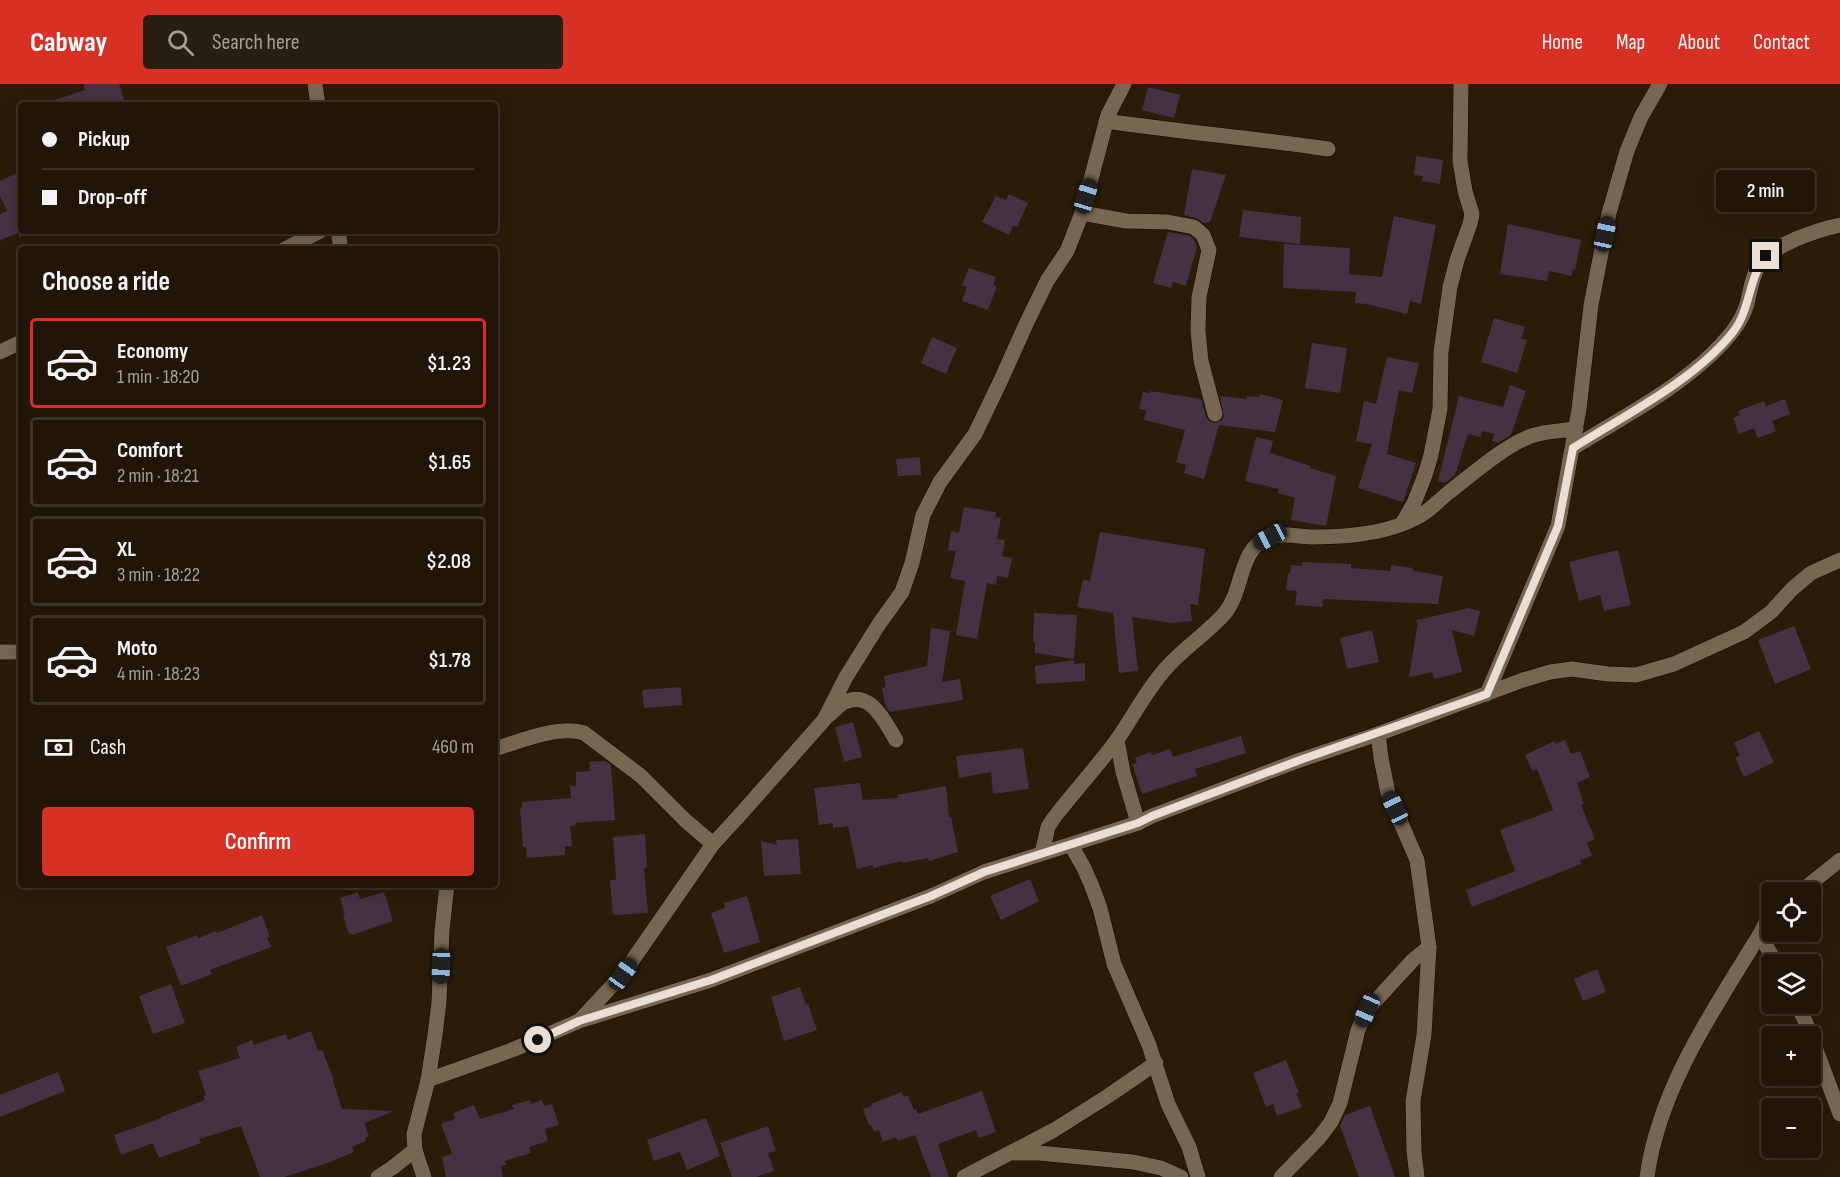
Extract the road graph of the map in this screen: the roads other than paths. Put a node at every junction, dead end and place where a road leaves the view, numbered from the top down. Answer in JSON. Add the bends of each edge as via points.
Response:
{"nodes":[{"id":1,"x":315,"y":84,"type":"edge"},
{"id":2,"x":1124,"y":84,"type":"edge"},
{"id":3,"x":1461,"y":84,"type":"edge"},
{"id":4,"x":1660,"y":84,"type":"edge"},
{"id":5,"x":318,"y":102,"type":"edge"},
{"id":6,"x":1106,"y":121,"type":"junction"},
{"id":7,"x":1328,"y":149,"type":"dead end"},
{"id":8,"x":1082,"y":213,"type":"junction"},
{"id":9,"x":1840,"y":225,"type":"edge"},
{"id":10,"x":314,"y":234,"type":"edge"},
{"id":11,"x":291,"y":246,"type":"edge"},
{"id":12,"x":18,"y":343,"type":"edge"},
{"id":13,"x":0,"y":352,"type":"edge"},
{"id":14,"x":1215,"y":414,"type":"dead end"},
{"id":15,"x":1576,"y":429,"type":"junction"},
{"id":16,"x":1573,"y":448,"type":"junction"},
{"id":17,"x":1402,"y":524,"type":"junction"},
{"id":18,"x":1840,"y":560,"type":"edge"},
{"id":19,"x":0,"y":652,"type":"edge"},
{"id":20,"x":18,"y":652,"type":"edge"},
{"id":21,"x":1487,"y":694,"type":"junction"},
{"id":22,"x":824,"y":720,"type":"junction"},
{"id":23,"x":1378,"y":734,"type":"junction"},
{"id":24,"x":896,"y":740,"type":"dead end"},
{"id":25,"x":1117,"y":740,"type":"junction"},
{"id":26,"x":498,"y":748,"type":"edge"},
{"id":27,"x":1138,"y":823,"type":"junction"},
{"id":28,"x":713,"y":844,"type":"junction"},
{"id":29,"x":1071,"y":845,"type":"junction"},
{"id":30,"x":1042,"y":853,"type":"junction"},
{"id":31,"x":1840,"y":860,"type":"edge"},
{"id":32,"x":1812,"y":882,"type":"edge"},
{"id":33,"x":447,"y":888,"type":"edge"},
{"id":34,"x":1760,"y":934,"type":"joint"},
{"id":35,"x":1429,"y":947,"type":"junction"},
{"id":36,"x":1771,"y":954,"type":"edge"},
{"id":37,"x":1802,"y":1014,"type":"edge"},
{"id":38,"x":579,"y":1021,"type":"junction"},
{"id":39,"x":1156,"y":1063,"type":"junction"},
{"id":40,"x":428,"y":1080,"type":"junction"},
{"id":41,"x":1840,"y":1114,"type":"edge"},
{"id":42,"x":415,"y":1150,"type":"junction"},
{"id":43,"x":1008,"y":1154,"type":"junction"},
{"id":44,"x":378,"y":1177,"type":"edge"},
{"id":45,"x":424,"y":1177,"type":"edge"},
{"id":46,"x":964,"y":1177,"type":"edge"},
{"id":47,"x":1181,"y":1177,"type":"edge"},
{"id":48,"x":1198,"y":1177,"type":"edge"},
{"id":49,"x":1281,"y":1177,"type":"edge"},
{"id":50,"x":1417,"y":1177,"type":"edge"},
{"id":51,"x":1647,"y":1177,"type":"edge"}],
"edges":[{"from":1,"to":5,"type":"street"},
{"from":2,"to":6,"type":"street"},
{"from":3,"to":17,"type":"street","via":[[1460,161],[1472,214],[1448,297],[1440,409],[1431,455],[1418,494]]},
{"from":4,"to":15,"type":"street","via":[[1641,117],[1609,213],[1591,305]]},
{"from":6,"to":7,"type":"street"},
{"from":6,"to":8,"type":"street"},
{"from":8,"to":14,"type":"street","via":[[1126,221],[1168,222],[1194,227],[1203,235],[1209,250],[1199,297],[1198,331],[1201,361]]},
{"from":8,"to":22,"type":"street","via":[[1067,251],[1047,281],[975,434],[940,482],[923,515],[902,592],[852,668]]},
{"from":9,"to":16,"type":"street","via":[[1786,244],[1766,256],[1758,266],[1743,315],[1712,354],[1663,393]]},
{"from":10,"to":11,"type":"street"},
{"from":12,"to":13,"type":"street"},
{"from":15,"to":16,"type":"street"},
{"from":15,"to":17,"type":"street","via":[[1538,434],[1512,446],[1424,514]]},
{"from":16,"to":21,"type":"street","via":[[1558,526]]},
{"from":17,"to":25,"type":"street","via":[[1359,534],[1270,537],[1257,544],[1248,556],[1235,598],[1225,613],[1162,673]]},
{"from":18,"to":21,"type":"street","via":[[1811,573],[1744,632],[1674,664],[1636,675],[1572,669],[1550,672]]},
{"from":19,"to":20,"type":"street"},
{"from":21,"to":23,"type":"street"},
{"from":22,"to":24,"type":"street","via":[[843,703],[863,700],[877,711]]},
{"from":22,"to":28,"type":"street"},
{"from":23,"to":27,"type":"street"},
{"from":23,"to":35,"type":"street","via":[[1388,793],[1417,860]]},
{"from":25,"to":27,"type":"street"},
{"from":25,"to":30,"type":"street","via":[[1053,819]]},
{"from":26,"to":28,"type":"street","via":[[557,732],[584,733],[641,776]]},
{"from":27,"to":29,"type":"street"},
{"from":28,"to":38,"type":"street","via":[[623,974]]},
{"from":29,"to":30,"type":"street"},
{"from":29,"to":39,"type":"street","via":[[1091,884],[1114,964]]},
{"from":30,"to":38,"type":"street","via":[[984,872],[711,980]]},
{"from":31,"to":32,"type":"street"},
{"from":33,"to":40,"type":"street","via":[[439,1002]]},
{"from":34,"to":36,"type":"street"},
{"from":34,"to":51,"type":"street","via":[[1668,1098]]},
{"from":35,"to":49,"type":"street","via":[[1367,1010],[1331,1122]]},
{"from":35,"to":50,"type":"street","via":[[1424,1035],[1413,1101]]},
{"from":37,"to":41,"type":"street"},
{"from":38,"to":40,"type":"street"},
{"from":39,"to":43,"type":"street","via":[[1059,1127]]},
{"from":39,"to":48,"type":"street"},
{"from":40,"to":42,"type":"street","via":[[414,1134]]},
{"from":42,"to":44,"type":"street"},
{"from":42,"to":45,"type":"street"},
{"from":43,"to":46,"type":"street"},
{"from":43,"to":47,"type":"street","via":[[1133,1162]]}]}
